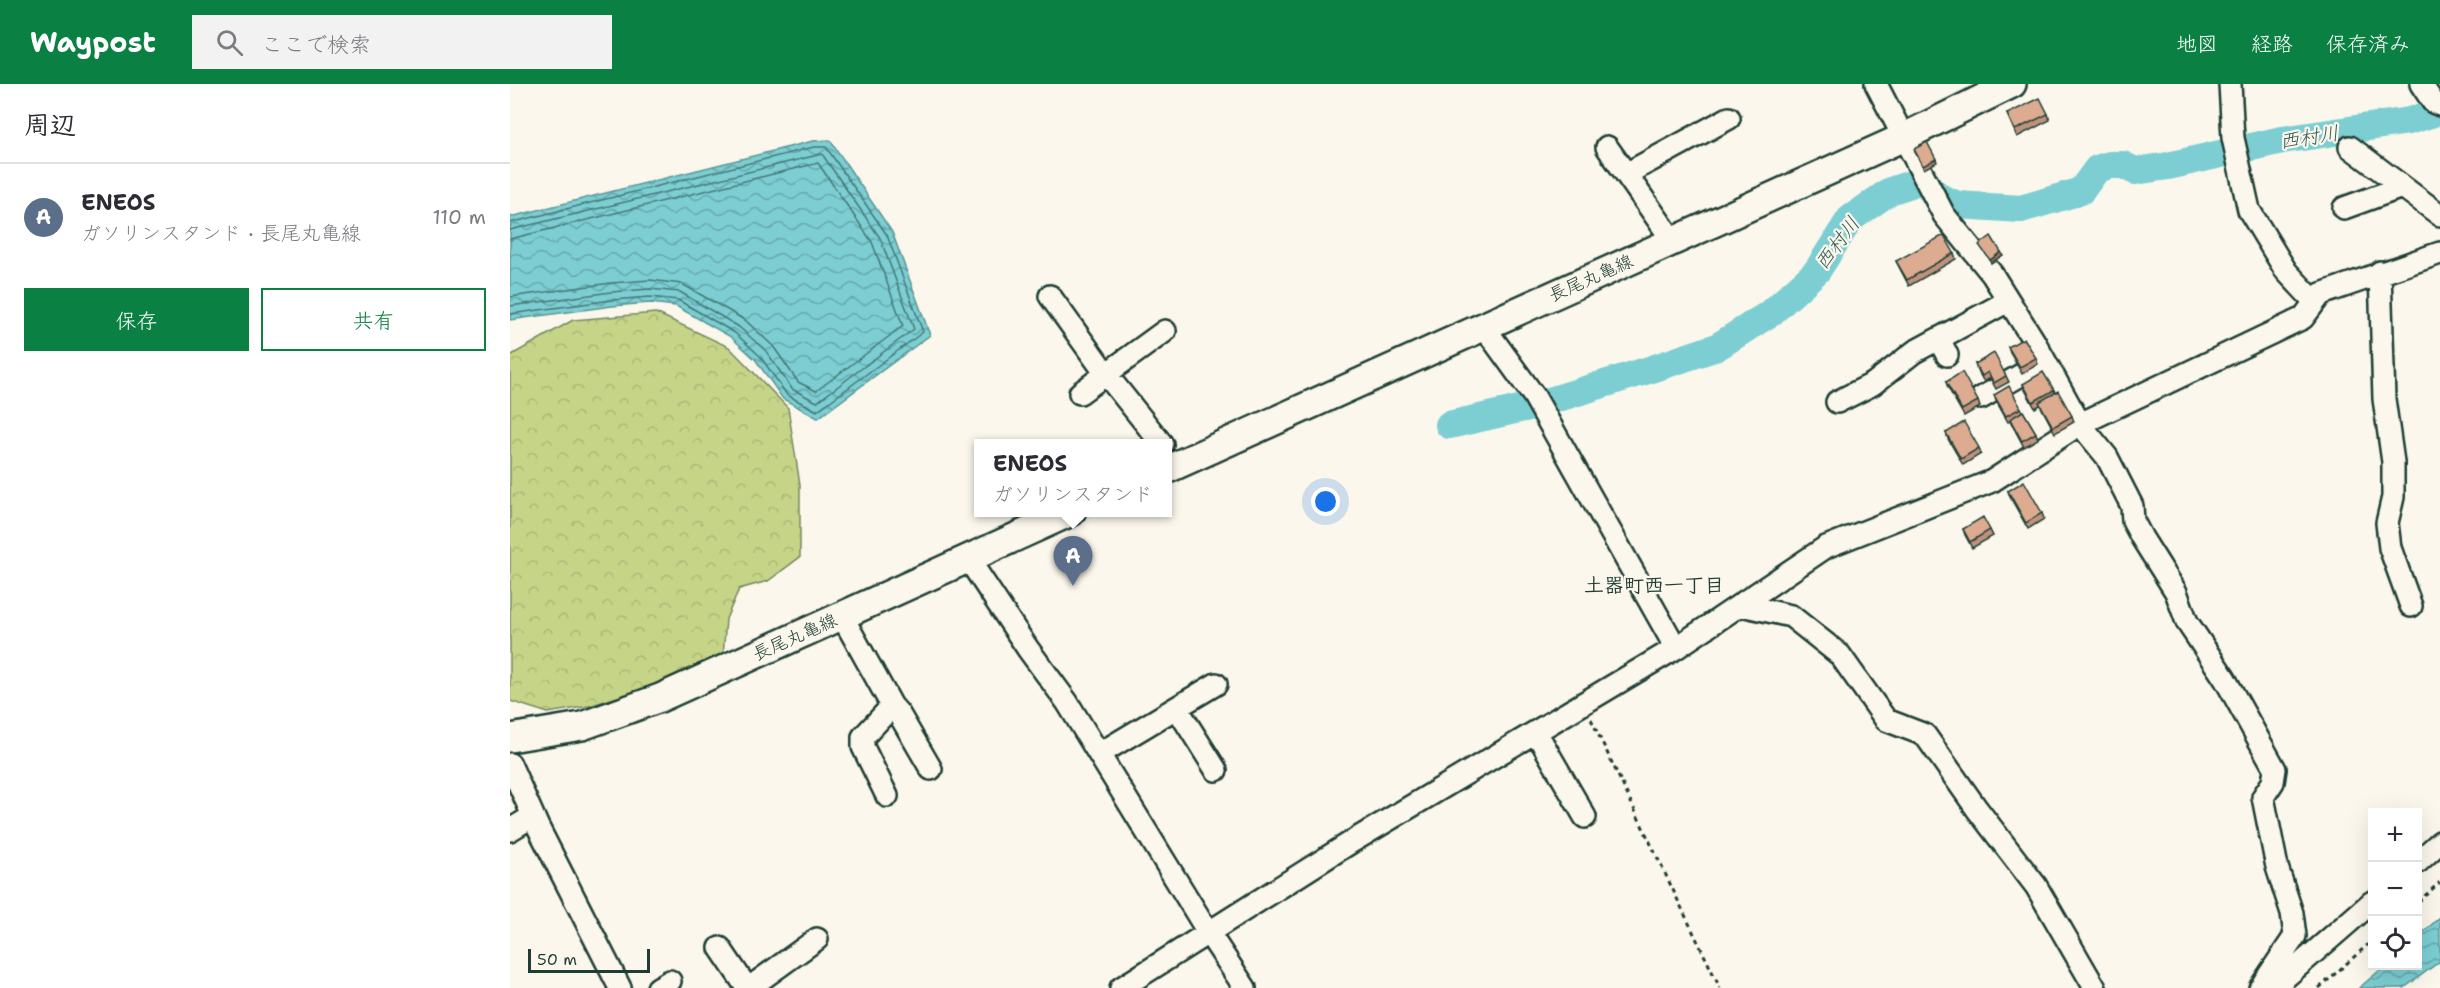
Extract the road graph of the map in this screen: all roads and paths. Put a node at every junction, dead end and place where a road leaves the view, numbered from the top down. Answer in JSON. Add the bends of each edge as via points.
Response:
{"nodes":[{"id":1,"x":1876,"y":84,"type":"edge"},
{"id":2,"x":2012,"y":84,"type":"edge"},
{"id":3,"x":2230,"y":84,"type":"edge"},
{"id":4,"x":2421,"y":84,"type":"edge"},
{"id":5,"x":2437,"y":104,"type":"edge"},
{"id":6,"x":1729,"y":118,"type":"dead end"},
{"id":7,"x":1904,"y":137,"type":"junction"},
{"id":8,"x":1607,"y":147,"type":"dead end"},
{"id":9,"x":2350,"y":147,"type":"dead end"},
{"id":10,"x":1626,"y":174,"type":"junction"},
{"id":11,"x":2402,"y":186,"type":"junction"},
{"id":12,"x":2344,"y":208,"type":"dead end"},
{"id":13,"x":2440,"y":215,"type":"edge"},
{"id":14,"x":1673,"y":241,"type":"junction"},
{"id":15,"x":2440,"y":253,"type":"edge"},
{"id":16,"x":2380,"y":272,"type":"junction"},
{"id":17,"x":1050,"y":297,"type":"dead end"},
{"id":18,"x":2008,"y":301,"type":"junction"},
{"id":19,"x":2314,"y":302,"type":"junction"},
{"id":20,"x":1484,"y":327,"type":"junction"},
{"id":21,"x":1165,"y":331,"type":"dead end"},
{"id":22,"x":2045,"y":362,"type":"junction"},
{"id":23,"x":1106,"y":374,"type":"junction"},
{"id":24,"x":1080,"y":393,"type":"dead end"},
{"id":25,"x":1981,"y":398,"type":"dead end"},
{"id":26,"x":1837,"y":402,"type":"dead end"},
{"id":27,"x":2080,"y":424,"type":"junction"},
{"id":28,"x":1155,"y":439,"type":"edge"},
{"id":29,"x":1172,"y":456,"type":"edge"},
{"id":30,"x":1062,"y":517,"type":"edge"},
{"id":31,"x":969,"y":560,"type":"junction"},
{"id":32,"x":1741,"y":605,"type":"junction"},
{"id":33,"x":2411,"y":606,"type":"dead end"},
{"id":34,"x":843,"y":616,"type":"junction"},
{"id":35,"x":1676,"y":648,"type":"junction"},
{"id":36,"x":1216,"y":684,"type":"dead end"},
{"id":37,"x":1583,"y":704,"type":"junction"},
{"id":38,"x":892,"y":706,"type":"junction"},
{"id":39,"x":1177,"y":708,"type":"junction"},
{"id":40,"x":1536,"y":732,"type":"junction"},
{"id":41,"x":510,"y":738,"type":"edge"},
{"id":42,"x":1099,"y":754,"type":"junction"},
{"id":43,"x":510,"y":764,"type":"edge"},
{"id":44,"x":931,"y":769,"type":"dead end"},
{"id":45,"x":1216,"y":770,"type":"dead end"},
{"id":46,"x":887,"y":796,"type":"dead end"},
{"id":47,"x":533,"y":816,"type":"junction"},
{"id":48,"x":1585,"y":817,"type":"dead end"},
{"id":49,"x":510,"y":830,"type":"edge"},
{"id":50,"x":2440,"y":842,"type":"edge"},
{"id":51,"x":2422,"y":858,"type":"edge"},
{"id":52,"x":2440,"y":882,"type":"edge"},
{"id":53,"x":2422,"y":898,"type":"edge"},
{"id":54,"x":2368,"y":906,"type":"edge"},
{"id":55,"x":1208,"y":933,"type":"junction"},
{"id":56,"x":817,"y":939,"type":"dead end"},
{"id":57,"x":2368,"y":945,"type":"edge"},
{"id":58,"x":720,"y":948,"type":"dead end"},
{"id":59,"x":1237,"y":984,"type":"edge"},
{"id":60,"x":620,"y":988,"type":"edge"},
{"id":61,"x":748,"y":988,"type":"edge"},
{"id":62,"x":1121,"y":988,"type":"edge"},
{"id":63,"x":1720,"y":988,"type":"edge"},
{"id":64,"x":2095,"y":988,"type":"edge"},
{"id":65,"x":2260,"y":988,"type":"edge"},
{"id":66,"x":2273,"y":988,"type":"edge"},
{"id":67,"x":2319,"y":988,"type":"edge"}],
"edges":[{"from":1,"to":7,"type":"street"},
{"from":2,"to":7,"type":"main road","name":"長尾丸亀線"},
{"from":3,"to":19,"type":"street","via":[[2233,138],[2249,210],[2286,271]]},
{"from":4,"to":5,"type":"street"},
{"from":6,"to":10,"type":"street"},
{"from":7,"to":14,"type":"main road","name":"長尾丸亀線"},
{"from":7,"to":18,"type":"street","via":[[1944,215],[1992,274]]},
{"from":8,"to":10,"type":"street"},
{"from":9,"to":11,"type":"street"},
{"from":10,"to":14,"type":"street"},
{"from":11,"to":12,"type":"street"},
{"from":11,"to":13,"type":"street"},
{"from":14,"to":20,"type":"main road","name":"長尾丸亀線"},
{"from":15,"to":16,"type":"street"},
{"from":16,"to":19,"type":"street","via":[[2321,294]]},
{"from":16,"to":33,"type":"street","via":[[2384,399],[2393,462],[2393,498],[2387,524],[2390,548]]},
{"from":17,"to":23,"type":"street"},
{"from":18,"to":22,"type":"street"},
{"from":18,"to":26,"type":"street","via":[[1943,347],[1914,352],[1877,390]]},
{"from":19,"to":27,"type":"street","via":[[2303,318]]},
{"from":20,"to":29,"type":"main road","name":"長尾丸亀線"},
{"from":20,"to":35,"type":"street","via":[[1534,396]]},
{"from":21,"to":23,"type":"street"},
{"from":22,"to":25,"type":"street"},
{"from":22,"to":27,"type":"street"},
{"from":23,"to":24,"type":"street"},
{"from":23,"to":28,"type":"street"},
{"from":27,"to":32,"type":"street","via":[[1992,482],[1826,547]]},
{"from":27,"to":65,"type":"street","via":[[2107,458],[2132,506],[2133,521],[2176,592],[2187,622],[2225,679],[2275,769],[2273,782],[2263,797],[2295,936]]},
{"from":30,"to":31,"type":"main road","name":"長尾丸亀線"},
{"from":31,"to":34,"type":"main road","name":"長尾丸亀線"},
{"from":31,"to":42,"type":"street"},
{"from":32,"to":35,"type":"street"},
{"from":32,"to":64,"type":"street","via":[[1791,616],[1840,655],[1886,720],[1924,735],[2036,886]]},
{"from":34,"to":38,"type":"street"},
{"from":34,"to":41,"type":"main road","name":"長尾丸亀線","via":[[649,702],[582,726]]},
{"from":35,"to":37,"type":"street"},
{"from":36,"to":39,"type":"street"},
{"from":37,"to":40,"type":"street"},
{"from":37,"to":63,"type":"path"},
{"from":38,"to":44,"type":"street"},
{"from":38,"to":46,"type":"street","via":[[863,737],[863,747]]},
{"from":39,"to":42,"type":"street"},
{"from":39,"to":45,"type":"street"},
{"from":40,"to":48,"type":"street"},
{"from":40,"to":55,"type":"street"},
{"from":42,"to":55,"type":"street"},
{"from":43,"to":47,"type":"street"},
{"from":47,"to":49,"type":"street"},
{"from":47,"to":60,"type":"street"},
{"from":50,"to":51,"type":"street"},
{"from":52,"to":53,"type":"path"},
{"from":54,"to":66,"type":"street"},
{"from":55,"to":59,"type":"street"},
{"from":55,"to":62,"type":"street"},
{"from":56,"to":61,"type":"street"},
{"from":57,"to":67,"type":"path"},
{"from":58,"to":61,"type":"street"}]}
